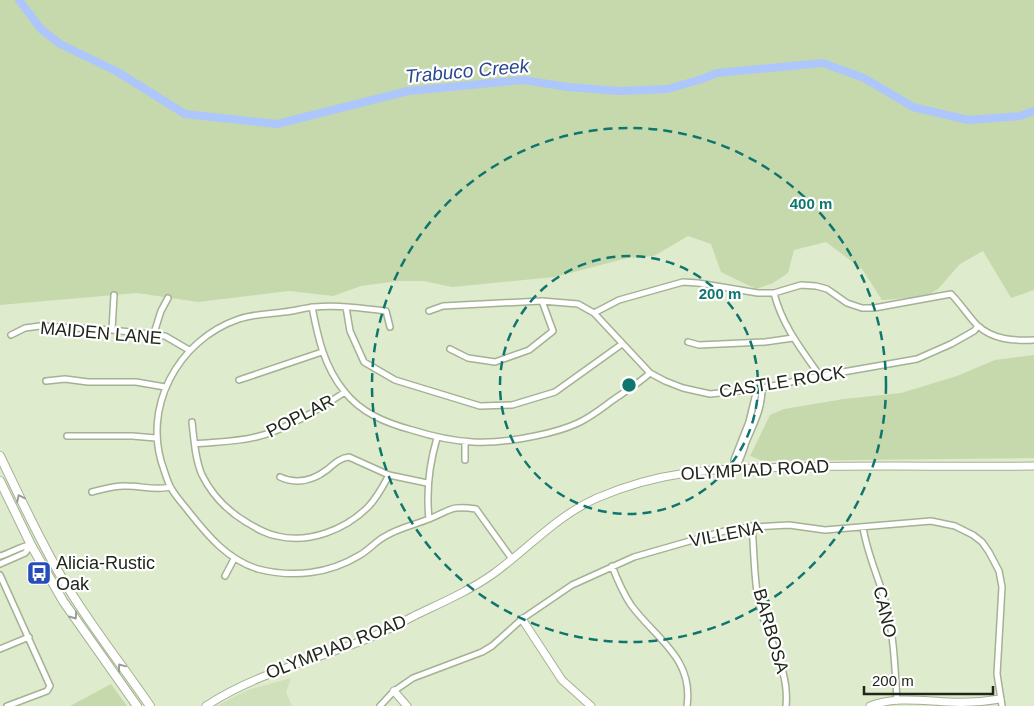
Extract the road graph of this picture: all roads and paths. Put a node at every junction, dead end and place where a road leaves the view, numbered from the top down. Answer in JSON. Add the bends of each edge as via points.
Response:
{"nodes":[{"id":1,"x":774,"y":293,"type":"junction"},
{"id":2,"x":114,"y":295,"type":"dead end"},
{"id":3,"x":168,"y":298,"type":"dead end"},
{"id":4,"x":542,"y":302,"type":"junction"},
{"id":5,"x":312,"y":307,"type":"junction"},
{"id":6,"x":346,"y":307,"type":"junction"},
{"id":7,"x":430,"y":311,"type":"dead end"},
{"id":8,"x":594,"y":313,"type":"junction"},
{"id":9,"x":978,"y":326,"type":"junction"},
{"id":10,"x":390,"y":327,"type":"dead end"},
{"id":11,"x":112,"y":330,"type":"junction"},
{"id":12,"x":154,"y":333,"type":"junction"},
{"id":13,"x":12,"y":335,"type":"dead end"},
{"id":14,"x":793,"y":338,"type":"junction"},
{"id":15,"x":1034,"y":340,"type":"edge"},
{"id":16,"x":688,"y":342,"type":"dead end"},
{"id":17,"x":622,"y":344,"type":"junction"},
{"id":18,"x":450,"y":348,"type":"dead end"},
{"id":19,"x":189,"y":350,"type":"junction"},
{"id":20,"x":322,"y":352,"type":"junction"},
{"id":21,"x":650,"y":373,"type":"junction"},
{"id":22,"x":820,"y":376,"type":"junction"},
{"id":23,"x":239,"y":380,"type":"dead end"},
{"id":24,"x":46,"y":381,"type":"dead end"},
{"id":25,"x":165,"y":387,"type":"junction"},
{"id":26,"x":759,"y":389,"type":"junction"},
{"id":27,"x":345,"y":392,"type":"junction"},
{"id":28,"x":754,"y":403,"type":"junction"},
{"id":29,"x":761,"y":404,"type":"junction"},
{"id":30,"x":192,"y":422,"type":"dead end"},
{"id":31,"x":67,"y":436,"type":"dead end"},
{"id":32,"x":156,"y":438,"type":"junction"},
{"id":33,"x":437,"y":438,"type":"junction"},
{"id":34,"x":465,"y":442,"type":"junction"},
{"id":35,"x":195,"y":444,"type":"junction"},
{"id":36,"x":740,"y":449,"type":"junction"},
{"id":37,"x":0,"y":456,"type":"edge"},
{"id":38,"x":465,"y":460,"type":"dead end"},
{"id":39,"x":1034,"y":466,"type":"edge"},
{"id":40,"x":735,"y":468,"type":"junction"},
{"id":41,"x":389,"y":475,"type":"junction"},
{"id":42,"x":280,"y":477,"type":"dead end"},
{"id":43,"x":0,"y":481,"type":"edge"},
{"id":44,"x":427,"y":483,"type":"junction"},
{"id":45,"x":170,"y":487,"type":"junction"},
{"id":46,"x":92,"y":492,"type":"dead end"},
{"id":47,"x":429,"y":519,"type":"junction"},
{"id":48,"x":752,"y":526,"type":"junction"},
{"id":49,"x":863,"y":527,"type":"junction"},
{"id":50,"x":40,"y":540,"type":"junction"},
{"id":51,"x":31,"y":545,"type":"junction"},
{"id":52,"x":1,"y":556,"type":"edge"},
{"id":53,"x":234,"y":559,"type":"junction"},
{"id":54,"x":512,"y":559,"type":"junction"},
{"id":55,"x":7,"y":562,"type":"junction"},
{"id":56,"x":0,"y":564,"type":"edge"},
{"id":57,"x":612,"y":566,"type":"junction"},
{"id":58,"x":0,"y":575,"type":"edge"},
{"id":59,"x":225,"y":576,"type":"dead end"},
{"id":60,"x":3,"y":589,"type":"edge"},
{"id":61,"x":522,"y":619,"type":"junction"},
{"id":62,"x":29,"y":637,"type":"junction"},
{"id":63,"x":0,"y":649,"type":"edge"},
{"id":64,"x":394,"y":691,"type":"junction"},
{"id":65,"x":897,"y":700,"type":"junction"},
{"id":66,"x":1001,"y":703,"type":"edge"},
{"id":67,"x":947,"y":704,"type":"edge"},
{"id":68,"x":586,"y":705,"type":"edge"},
{"id":69,"x":7,"y":706,"type":"edge"},
{"id":70,"x":137,"y":706,"type":"edge"},
{"id":71,"x":150,"y":706,"type":"edge"},
{"id":72,"x":206,"y":706,"type":"edge"},
{"id":73,"x":380,"y":706,"type":"edge"},
{"id":74,"x":407,"y":706,"type":"edge"},
{"id":75,"x":687,"y":706,"type":"edge"},
{"id":76,"x":786,"y":706,"type":"edge"},
{"id":77,"x":870,"y":706,"type":"edge"}],
"edges":[{"from":1,"to":8,"type":"street","via":[[683,282],[619,300]]},
{"from":1,"to":9,"type":"street","via":[[801,285],[816,286],[862,308],[952,294]]},
{"from":1,"to":14,"type":"street","via":[[778,311]]},
{"from":2,"to":11,"type":"street"},
{"from":3,"to":12,"type":"street"},
{"from":4,"to":7,"type":"street","name":"CASTLE ROCK","via":[[443,306]]},
{"from":4,"to":8,"type":"street","name":"CASTLE ROCK","via":[[578,304]]},
{"from":4,"to":18,"type":"street","via":[[553,331],[529,350],[495,362],[468,358]]},
{"from":5,"to":6,"type":"street"},
{"from":5,"to":19,"type":"street","via":[[239,319],[212,332]]},
{"from":5,"to":20,"type":"street"},
{"from":6,"to":10,"type":"street","via":[[386,310]]},
{"from":6,"to":17,"type":"street","via":[[350,330],[364,362],[395,380],[480,406],[512,405],[555,392]]},
{"from":8,"to":17,"type":"street","name":"CASTLE ROCK"},
{"from":9,"to":15,"type":"street","via":[[994,336],[1009,340]]},
{"from":9,"to":22,"type":"street","name":"CASTLE ROCK","via":[[951,344],[917,359]]},
{"from":11,"to":12,"type":"street","name":"MAIDEN LANE"},
{"from":11,"to":13,"type":"street","name":"MAIDEN LANE","via":[[40,326],[25,328]]},
{"from":12,"to":19,"type":"street","name":"MAIDEN LANE"},
{"from":14,"to":16,"type":"street","via":[[699,345]]},
{"from":14,"to":22,"type":"street"},
{"from":17,"to":21,"type":"street","name":"CASTLE ROCK"},
{"from":19,"to":25,"type":"street"},
{"from":20,"to":23,"type":"street"},
{"from":20,"to":27,"type":"street"},
{"from":21,"to":26,"type":"street","name":"CASTLE ROCK","via":[[683,388],[710,394]]},
{"from":21,"to":34,"type":"street","via":[[579,423],[566,428],[497,443]]},
{"from":22,"to":26,"type":"street","name":"CASTLE ROCK"},
{"from":24,"to":25,"type":"street","via":[[136,382]]},
{"from":25,"to":32,"type":"street","via":[[159,406]]},
{"from":26,"to":28,"type":"street"},
{"from":26,"to":29,"type":"street"},
{"from":27,"to":33,"type":"street","via":[[378,419]]},
{"from":27,"to":35,"type":"street","name":"POPLAR","via":[[264,435]]},
{"from":28,"to":29,"type":"street"},
{"from":28,"to":36,"type":"street"},
{"from":29,"to":36,"type":"street","via":[[757,419]]},
{"from":30,"to":35,"type":"street"},
{"from":31,"to":32,"type":"street"},
{"from":32,"to":45,"type":"street"},
{"from":33,"to":34,"type":"street"},
{"from":33,"to":44,"type":"street"},
{"from":34,"to":38,"type":"street"},
{"from":35,"to":41,"type":"street","via":[[202,474],[222,504],[262,532],[291,539],[321,535],[350,521],[368,507]]},
{"from":36,"to":40,"type":"street","via":[[734,460]]},
{"from":50,"to":37,"type":"main road","one_way":true},
{"from":39,"to":40,"type":"main road","name":"OLYMPIAD ROAD"},
{"from":40,"to":54,"type":"main road","name":"OLYMPIAD ROAD","via":[[648,479],[594,499],[571,512]]},
{"from":41,"to":42,"type":"street","via":[[349,457],[342,458],[309,480],[288,481]]},
{"from":41,"to":44,"type":"street"},
{"from":43,"to":51,"type":"main road"},
{"from":44,"to":47,"type":"street"},
{"from":45,"to":46,"type":"street","via":[[120,486]]},
{"from":45,"to":53,"type":"street","via":[[208,535]]},
{"from":47,"to":53,"type":"street","via":[[384,537],[360,556],[326,571],[290,574],[257,568]]},
{"from":47,"to":54,"type":"street","via":[[459,506],[476,509]]},
{"from":48,"to":49,"type":"street","name":"VILLENA","via":[[789,525],[825,530]]},
{"from":48,"to":57,"type":"street","name":"VILLENA","via":[[725,530]]},
{"from":48,"to":76,"type":"street","name":"BARBOSA","via":[[758,599],[783,671],[787,687]]},
{"from":49,"to":65,"type":"street","name":"CANO","via":[[887,607]]},
{"from":49,"to":66,"type":"street","name":"VILLENA","via":[[940,522],[963,529],[982,542],[999,571],[1002,587],[997,666]]},
{"from":50,"to":51,"type":"main road"},
{"from":71,"to":50,"type":"main road","one_way":true,"via":[[82,610]]},
{"from":51,"to":52,"type":"street"},
{"from":51,"to":55,"type":"street","via":[[25,553]]},
{"from":51,"to":70,"type":"main road","one_way":true,"via":[[63,601]]},
{"from":52,"to":55,"type":"street"},
{"from":53,"to":59,"type":"street"},
{"from":54,"to":72,"type":"main road","name":"OLYMPIAD ROAD","via":[[474,587],[374,636],[259,677],[226,692]]},
{"from":55,"to":56,"type":"street"},
{"from":57,"to":61,"type":"street","name":"VILLENA","via":[[572,585]]},
{"from":57,"to":75,"type":"street","via":[[631,604],[672,650],[681,666],[687,684]]},
{"from":58,"to":60,"type":"street"},
{"from":60,"to":62,"type":"street"},
{"from":61,"to":64,"type":"street","name":"VILLENA","via":[[486,649],[418,676]]},
{"from":61,"to":68,"type":"main road","via":[[562,680]]},
{"from":62,"to":63,"type":"street"},
{"from":62,"to":69,"type":"street","via":[[50,689]]},
{"from":64,"to":73,"type":"street","name":"VILLENA"},
{"from":64,"to":74,"type":"main road"},
{"from":65,"to":67,"type":"main road"},
{"from":65,"to":77,"type":"main road"},
{"from":66,"to":67,"type":"main road"}]}
